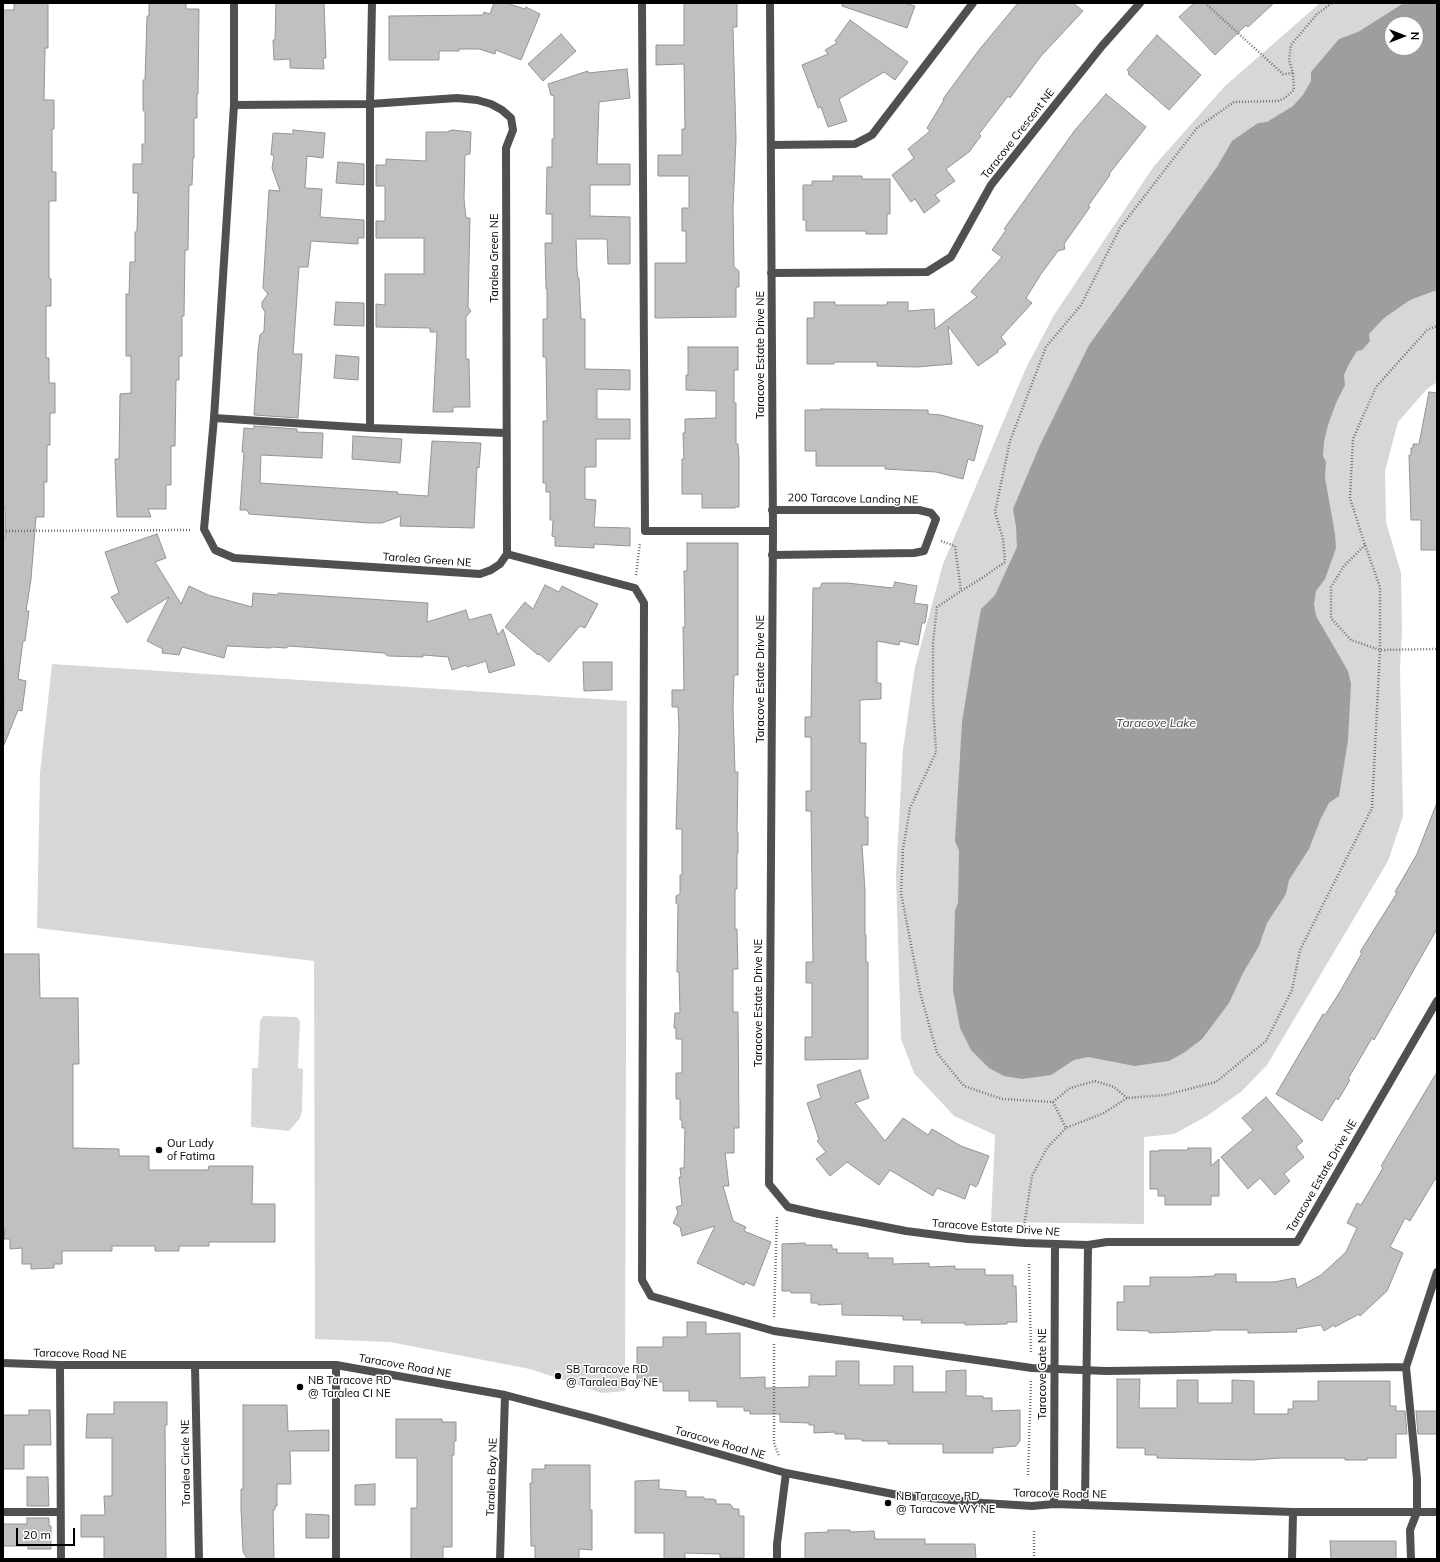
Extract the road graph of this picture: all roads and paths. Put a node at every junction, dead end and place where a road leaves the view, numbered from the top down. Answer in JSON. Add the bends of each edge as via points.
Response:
{"nodes":[{"id":1,"x":234,"y":3,"type":"edge"},
{"id":2,"x":372,"y":3,"type":"edge"},
{"id":3,"x":642,"y":3,"type":"edge"},
{"id":4,"x":770,"y":3,"type":"edge"},
{"id":5,"x":973,"y":3,"type":"edge"},
{"id":6,"x":1140,"y":3,"type":"edge"},
{"id":7,"x":1204,"y":3,"type":"edge"},
{"id":8,"x":1332,"y":3,"type":"edge"},
{"id":9,"x":1293,"y":73,"type":"junction"},
{"id":10,"x":234,"y":104,"type":"junction"},
{"id":11,"x":370,"y":104,"type":"junction"},
{"id":12,"x":771,"y":145,"type":"junction"},
{"id":13,"x":771,"y":273,"type":"junction"},
{"id":14,"x":1437,"y":326,"type":"edge"},
{"id":15,"x":214,"y":418,"type":"junction"},
{"id":16,"x":370,"y":428,"type":"junction"},
{"id":17,"x":506,"y":433,"type":"junction"},
{"id":18,"x":772,"y":510,"type":"junction"},
{"id":19,"x":204,"y":530,"type":"junction"},
{"id":20,"x":3,"y":531,"type":"edge"},
{"id":21,"x":645,"y":531,"type":"junction"},
{"id":22,"x":773,"y":531,"type":"junction"},
{"id":23,"x":930,"y":536,"type":"junction"},
{"id":24,"x":1365,"y":545,"type":"junction"},
{"id":25,"x":507,"y":554,"type":"junction"},
{"id":26,"x":772,"y":555,"type":"junction"},
{"id":27,"x":635,"y":588,"type":"junction"},
{"id":28,"x":961,"y":590,"type":"junction"},
{"id":29,"x":1380,"y":650,"type":"junction"},
{"id":30,"x":1437,"y":650,"type":"edge"},
{"id":31,"x":1437,"y":1001,"type":"edge"},
{"id":32,"x":1127,"y":1098,"type":"junction"},
{"id":33,"x":1053,"y":1102,"type":"junction"},
{"id":34,"x":1066,"y":1128,"type":"junction"},
{"id":35,"x":1024,"y":1226,"type":"dead end"},
{"id":36,"x":1055,"y":1244,"type":"junction"},
{"id":37,"x":1088,"y":1245,"type":"junction"},
{"id":38,"x":1437,"y":1272,"type":"edge"},
{"id":39,"x":3,"y":1363,"type":"edge"},
{"id":40,"x":60,"y":1365,"type":"junction"},
{"id":41,"x":336,"y":1365,"type":"junction"},
{"id":42,"x":195,"y":1366,"type":"junction"},
{"id":43,"x":1406,"y":1367,"type":"junction"},
{"id":44,"x":1054,"y":1368,"type":"junction"},
{"id":45,"x":1086,"y":1371,"type":"junction"},
{"id":46,"x":505,"y":1395,"type":"junction"},
{"id":47,"x":786,"y":1474,"type":"junction"},
{"id":48,"x":1054,"y":1504,"type":"junction"},
{"id":49,"x":1085,"y":1505,"type":"junction"},
{"id":50,"x":3,"y":1512,"type":"edge"},
{"id":51,"x":60,"y":1512,"type":"junction"},
{"id":52,"x":1293,"y":1512,"type":"junction"},
{"id":53,"x":1416,"y":1512,"type":"junction"},
{"id":54,"x":1437,"y":1512,"type":"edge"},
{"id":55,"x":1034,"y":1529,"type":"dead end"},
{"id":56,"x":61,"y":1559,"type":"edge"},
{"id":57,"x":199,"y":1559,"type":"edge"},
{"id":58,"x":336,"y":1559,"type":"edge"},
{"id":59,"x":500,"y":1559,"type":"edge"},
{"id":60,"x":777,"y":1559,"type":"edge"},
{"id":61,"x":1034,"y":1559,"type":"edge"},
{"id":62,"x":1292,"y":1559,"type":"edge"},
{"id":63,"x":1411,"y":1559,"type":"edge"}],
"edges":[{"from":1,"to":10,"type":"street"},
{"from":2,"to":11,"type":"street"},
{"from":3,"to":21,"type":"street"},
{"from":4,"to":12,"type":"street","name":"Taracove Estate Drive NE"},
{"from":5,"to":12,"type":"street","via":[[872,135],[855,144]]},
{"from":6,"to":13,"type":"street","name":"Taracove Crescent NE","via":[[1102,46],[991,184],[951,257],[927,272]]},
{"from":7,"to":9,"type":"path","via":[[1283,74]]},
{"from":8,"to":9,"type":"path","via":[[1318,14],[1291,45],[1289,60]]},
{"from":9,"to":28,"type":"path","via":[[1294,90],[1285,98],[1278,101],[1234,102],[1197,128],[1120,228],[1081,305],[1046,347],[1010,440],[995,512],[1003,539],[1005,562]]},
{"from":10,"to":11,"type":"street","name":"Taralea Green NE"},
{"from":10,"to":15,"type":"street"},
{"from":11,"to":16,"type":"street"},
{"from":11,"to":17,"type":"street","name":"Taralea Green NE","via":[[457,98],[491,104],[511,118],[513,130],[506,148]]},
{"from":12,"to":13,"type":"street","name":"Taracove Estate Drive NE"},
{"from":13,"to":18,"type":"street","name":"Taracove Estate Drive NE"},
{"from":14,"to":24,"type":"path","via":[[1427,330],[1376,387],[1353,439],[1350,498]]},
{"from":15,"to":16,"type":"street"},
{"from":15,"to":19,"type":"street"},
{"from":16,"to":17,"type":"street"},
{"from":17,"to":25,"type":"street","name":"Taralea Green NE"},
{"from":18,"to":22,"type":"street","name":"Taracove Estate Drive NE"},
{"from":18,"to":23,"type":"street","name":"200 Taracove Landing NE","via":[[919,510],[931,513],[936,519]]},
{"from":19,"to":20,"type":"path"},
{"from":19,"to":25,"type":"street","name":"Taralea Green NE","via":[[215,550],[234,558],[480,574],[500,564]]},
{"from":21,"to":22,"type":"street"},
{"from":21,"to":27,"type":"path","via":[[639,545]]},
{"from":22,"to":26,"type":"street","name":"Taracove Estate Drive NE"},
{"from":23,"to":26,"type":"street","name":"200 Taracove Landing NE","via":[[924,551],[914,553]]},
{"from":23,"to":28,"type":"path","via":[[955,546]]},
{"from":24,"to":29,"type":"path","via":[[1380,587]]},
{"from":24,"to":29,"type":"path","via":[[1344,566],[1331,587],[1331,618],[1351,640]]},
{"from":25,"to":27,"type":"street"},
{"from":26,"to":36,"type":"street","name":"Taracove Estate Drive NE","via":[[769,1184],[788,1207],[819,1214],[906,1231],[960,1238]]},
{"from":27,"to":44,"type":"street","via":[[644,603],[642,1280],[651,1296],[774,1331],[1032,1368]]},
{"from":28,"to":33,"type":"path","via":[[937,607],[932,643],[936,752],[910,808],[903,849],[902,893],[921,996],[938,1053],[964,1086],[1002,1099]]},
{"from":29,"to":30,"type":"path"},
{"from":29,"to":32,"type":"path","via":[[1372,808],[1300,950],[1292,990],[1266,1041],[1216,1082],[1165,1095]]},
{"from":31,"to":37,"type":"street","name":"Taracove Estate Drive NE","via":[[1297,1242],[1107,1242]]},
{"from":32,"to":33,"type":"path","via":[[1114,1087],[1095,1081],[1070,1088]]},
{"from":32,"to":34,"type":"path","via":[[1104,1113]]},
{"from":33,"to":34,"type":"path"},
{"from":34,"to":35,"type":"path","via":[[1047,1148],[1032,1176]]},
{"from":36,"to":37,"type":"street","name":"Taracove Estate Drive NE"},
{"from":36,"to":44,"type":"street","name":"Taracove Gate NE"},
{"from":37,"to":45,"type":"street"},
{"from":38,"to":43,"type":"street"},
{"from":39,"to":40,"type":"street","name":"Taracove Road NE"},
{"from":40,"to":42,"type":"street","name":"Taracove Road NE"},
{"from":40,"to":51,"type":"street"},
{"from":41,"to":42,"type":"street","name":"Taracove Road NE"},
{"from":41,"to":46,"type":"street","name":"Taracove Road NE"},
{"from":41,"to":58,"type":"street"},
{"from":42,"to":57,"type":"street","name":"Taralea Circle NE"},
{"from":43,"to":45,"type":"street"},
{"from":43,"to":53,"type":"street","via":[[1417,1480]]},
{"from":44,"to":45,"type":"street"},
{"from":44,"to":48,"type":"street","name":"Taracove Gate NE"},
{"from":45,"to":49,"type":"street"},
{"from":46,"to":47,"type":"street","name":"Taracove Road NE"},
{"from":46,"to":59,"type":"street","name":"Taralea Bay NE"},
{"from":47,"to":48,"type":"street","name":"Taracove Road NE","via":[[898,1495],[1032,1506]]},
{"from":47,"to":60,"type":"street","via":[[778,1529]]},
{"from":48,"to":49,"type":"street","name":"Taracove Road NE"},
{"from":49,"to":52,"type":"street","name":"Taracove Road NE"},
{"from":50,"to":51,"type":"street"},
{"from":51,"to":56,"type":"street"},
{"from":52,"to":53,"type":"street","name":"Taracove Road NE"},
{"from":52,"to":62,"type":"street"},
{"from":53,"to":54,"type":"street","name":"Taracove Road NE"},
{"from":53,"to":63,"type":"street","via":[[1410,1530]]},
{"from":55,"to":61,"type":"path"}]}
